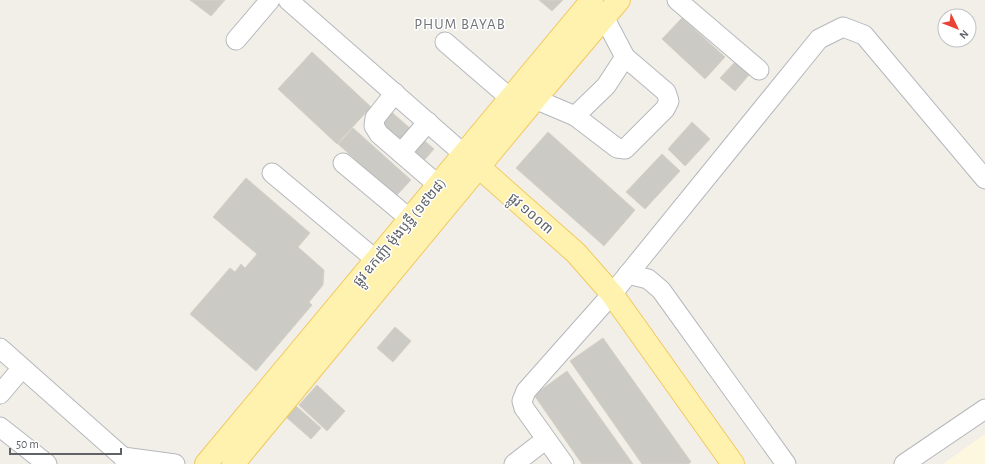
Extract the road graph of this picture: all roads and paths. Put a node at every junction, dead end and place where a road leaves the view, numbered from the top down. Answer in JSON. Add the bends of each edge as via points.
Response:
{"nodes":[{"id":1,"x":270,"y":0,"type":"edge"},
{"id":2,"x":288,"y":0,"type":"edge"},
{"id":3,"x":619,"y":0,"type":"edge"},
{"id":4,"x":677,"y":0,"type":"edge"},
{"id":5,"x":595,"y":7,"type":"edge"},
{"id":6,"x":236,"y":40,"type":"dead end"},
{"id":7,"x":445,"y":42,"type":"dead end"},
{"id":8,"x":625,"y":57,"type":"junction"},
{"id":9,"x":759,"y":70,"type":"dead end"},
{"id":10,"x":395,"y":93,"type":"junction"},
{"id":11,"x":510,"y":98,"type":"junction"},
{"id":12,"x":535,"y":99,"type":"junction"},
{"id":13,"x":575,"y":116,"type":"junction"},
{"id":14,"x":428,"y":122,"type":"junction"},
{"id":15,"x":401,"y":153,"type":"junction"},
{"id":16,"x":471,"y":160,"type":"junction"},
{"id":17,"x":343,"y":163,"type":"dead end"},
{"id":18,"x":272,"y":173,"type":"dead end"},
{"id":19,"x":985,"y":179,"type":"edge"},
{"id":20,"x":438,"y":185,"type":"junction"},
{"id":21,"x":410,"y":219,"type":"junction"},
{"id":22,"x":384,"y":266,"type":"junction"},
{"id":23,"x":628,"y":274,"type":"junction"},
{"id":24,"x":612,"y":294,"type":"junction"},
{"id":25,"x":0,"y":348,"type":"edge"},
{"id":26,"x":22,"y":368,"type":"junction"},
{"id":27,"x":0,"y":394,"type":"edge"},
{"id":28,"x":985,"y":409,"type":"edge"},
{"id":29,"x":0,"y":427,"type":"edge"},
{"id":30,"x":545,"y":440,"type":"junction"},
{"id":31,"x":124,"y":461,"type":"edge"},
{"id":32,"x":47,"y":464,"type":"edge"},
{"id":33,"x":175,"y":464,"type":"edge"},
{"id":34,"x":206,"y":464,"type":"edge"},
{"id":35,"x":233,"y":464,"type":"edge"},
{"id":36,"x":514,"y":464,"type":"edge"},
{"id":37,"x":564,"y":464,"type":"edge"},
{"id":38,"x":733,"y":464,"type":"edge"},
{"id":39,"x":786,"y":464,"type":"edge"},
{"id":40,"x":904,"y":464,"type":"edge"}],
"edges":[{"from":1,"to":6,"type":"street"},
{"from":2,"to":10,"type":"street","name":"ផ្លូវ ១០០៣"},
{"from":3,"to":5,"type":"main road","name":"ផ្លូវ ឧកញ៉ា ម៉ុងឫទ្ធី (១៩២៨)"},
{"from":4,"to":9,"type":"street"},
{"from":5,"to":8,"type":"street"},
{"from":5,"to":11,"type":"main road","name":"ផ្លូវ ឧកញ៉ា ម៉ុងឫទ្ធី (១៩២៨)"},
{"from":5,"to":12,"type":"main road","name":"ផ្លូវ ឧកញ៉ា ម៉ុងឫទ្ធី (១៩២៨)"},
{"from":7,"to":11,"type":"street"},
{"from":8,"to":13,"type":"street","via":[[606,86]]},
{"from":8,"to":13,"type":"street","via":[[666,92],[668,101],[665,109],[625,149],[617,148]]},
{"from":10,"to":14,"type":"street","name":"ផ្លូវ ១០០៣"},
{"from":10,"to":15,"type":"street","via":[[375,118],[374,126],[379,134]]},
{"from":11,"to":16,"type":"main road","name":"ផ្លូវ ឧកញ៉ា ម៉ុងឫទ្ធី (១៩២៨)"},
{"from":12,"to":13,"type":"street"},
{"from":12,"to":16,"type":"main road","name":"ផ្លូវ ឧកញ៉ា ម៉ុងឫទ្ធី (១៩២៨)"},
{"from":14,"to":15,"type":"street"},
{"from":14,"to":16,"type":"street","name":"ផ្លូវ ១០០៣"},
{"from":15,"to":20,"type":"street"},
{"from":16,"to":20,"type":"main road","name":"ផ្លូវ ឧកញ៉ា ម៉ុងឫទ្ធី (១៩២៨)"},
{"from":16,"to":22,"type":"main road","name":"ផ្លូវ ឧកញ៉ា ម៉ុងឫទ្ធី (១៩២៨)"},
{"from":16,"to":24,"type":"main road","name":"ផ្លូវ ១០០៣","via":[[576,253]]},
{"from":17,"to":21,"type":"street"},
{"from":18,"to":22,"type":"street"},
{"from":19,"to":23,"type":"street","via":[[864,35],[843,27],[820,39]]},
{"from":20,"to":21,"type":"main road","name":"ផ្លូវ ឧកញ៉ា ម៉ុងឫទ្ធី (១៩២៨)"},
{"from":21,"to":22,"type":"main road","name":"ផ្លូវ ឧកញ៉ា ម៉ុងឫទ្ធី (១៩២៨)"},
{"from":22,"to":34,"type":"main road","name":"ផ្លូវ ឧកញ៉ា ម៉ុងឫទ្ធី (១៩២៨)"},
{"from":22,"to":35,"type":"main road","name":"ផ្លូវ ឧកញ៉ា ម៉ុងឫទ្ធី (១៩២៨)"},
{"from":23,"to":24,"type":"street"},
{"from":23,"to":39,"type":"street","via":[[648,279],[661,290]]},
{"from":24,"to":30,"type":"street","via":[[526,392],[522,401],[524,408]]},
{"from":24,"to":38,"type":"main road","name":"ផ្លូវ ១០០៣"},
{"from":25,"to":26,"type":"street"},
{"from":26,"to":27,"type":"street"},
{"from":26,"to":31,"type":"street"},
{"from":28,"to":40,"type":"street"},
{"from":29,"to":32,"type":"street"},
{"from":30,"to":36,"type":"street"},
{"from":30,"to":37,"type":"street"},
{"from":31,"to":33,"type":"street"}]}
